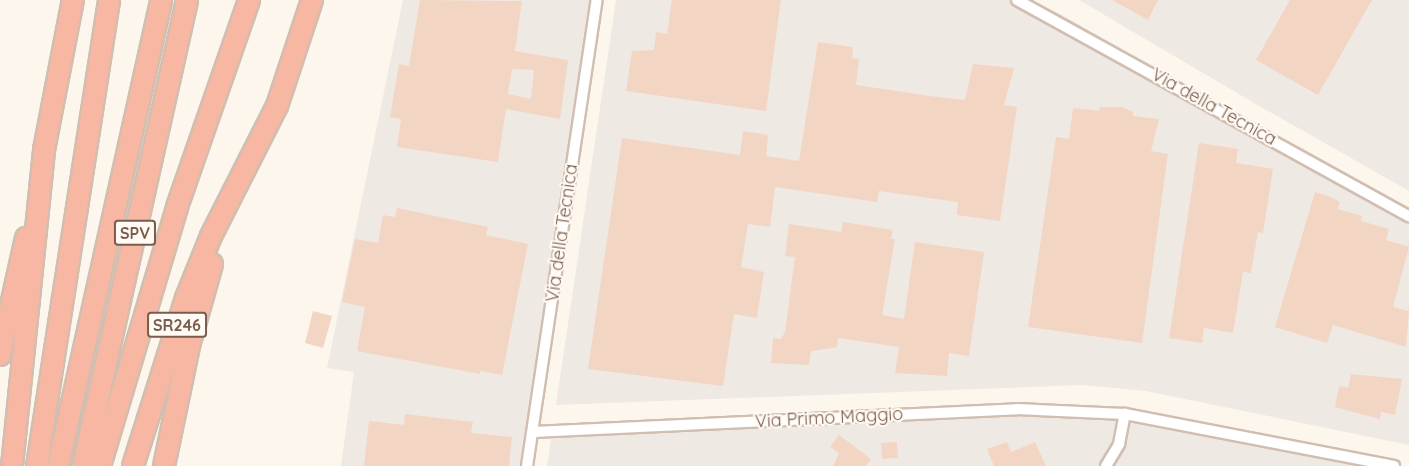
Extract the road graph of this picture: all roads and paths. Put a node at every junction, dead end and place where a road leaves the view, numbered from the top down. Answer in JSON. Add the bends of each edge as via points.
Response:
{"nodes":[{"id":1,"x":73,"y":0,"type":"edge"},
{"id":2,"x":109,"y":0,"type":"edge"},
{"id":3,"x":161,"y":0,"type":"edge"},
{"id":4,"x":187,"y":0,"type":"edge"},
{"id":5,"x":249,"y":0,"type":"edge"},
{"id":6,"x":312,"y":0,"type":"edge"},
{"id":7,"x":597,"y":0,"type":"edge"},
{"id":8,"x":1017,"y":0,"type":"edge"},
{"id":9,"x":44,"y":150,"type":"junction"},
{"id":10,"x":236,"y":190,"type":"junction"},
{"id":11,"x":1409,"y":216,"type":"edge"},
{"id":12,"x":0,"y":355,"type":"edge"},
{"id":13,"x":1125,"y":414,"type":"junction"},
{"id":14,"x":532,"y":432,"type":"junction"},
{"id":15,"x":12,"y":466,"type":"edge"},
{"id":16,"x":38,"y":466,"type":"edge"},
{"id":17,"x":58,"y":466,"type":"edge"},
{"id":18,"x":83,"y":466,"type":"edge"},
{"id":19,"x":100,"y":466,"type":"edge"},
{"id":20,"x":133,"y":466,"type":"edge"},
{"id":21,"x":164,"y":466,"type":"edge"},
{"id":22,"x":527,"y":466,"type":"edge"},
{"id":23,"x":1106,"y":466,"type":"edge"},
{"id":24,"x":1394,"y":466,"type":"edge"}],
"edges":[{"from":1,"to":9,"type":"highway"},
{"from":2,"to":16,"type":"highway"},
{"from":3,"to":17,"type":"highway","number":"SPV"},
{"from":4,"to":18,"type":"highway","number":"SPV"},
{"from":5,"to":19,"type":"highway","via":[[233,57],[177,207]]},
{"from":6,"to":10,"type":"highway","number":"SR246","via":[[277,106]]},
{"from":7,"to":14,"type":"street","name":"Via della Tecnica"},
{"from":8,"to":11,"type":"street","name":"Via della Tecnica"},
{"from":9,"to":12,"type":"highway"},
{"from":9,"to":15,"type":"highway"},
{"from":10,"to":20,"type":"highway","number":"SR246","via":[[186,298]]},
{"from":10,"to":21,"type":"highway","via":[[190,342]]},
{"from":13,"to":14,"type":"street","name":"Via Primo Maggio","via":[[1017,409]]},
{"from":13,"to":23,"type":"street","via":[[1119,444]]},
{"from":13,"to":24,"type":"street","name":"Via Primo Maggio"},
{"from":14,"to":22,"type":"street","name":"Via della Tecnica"}]}
